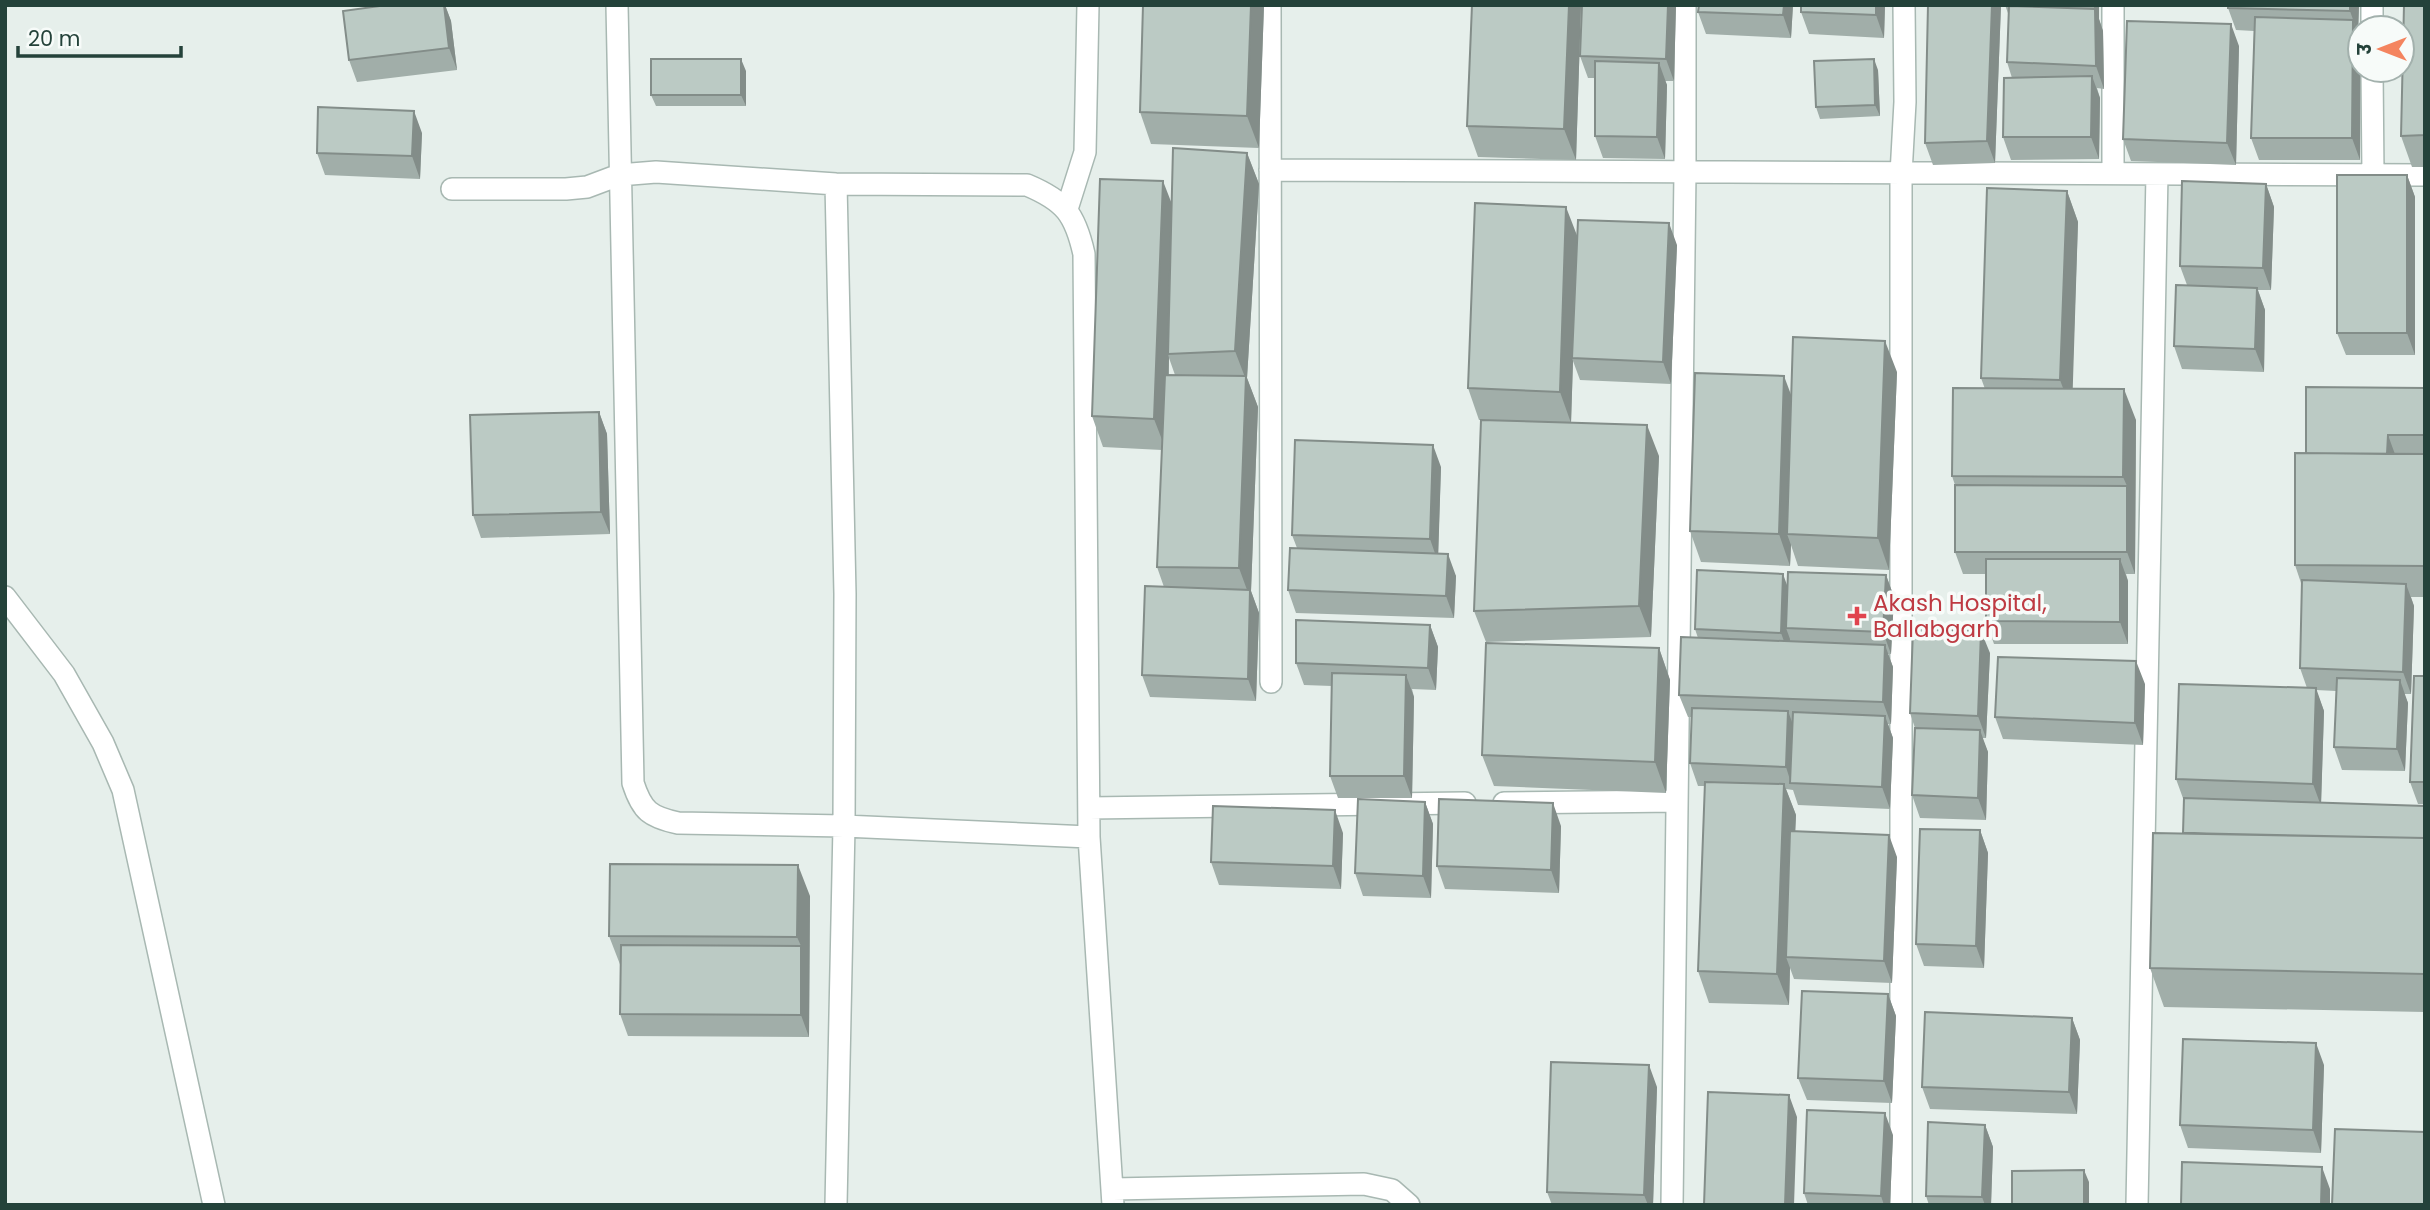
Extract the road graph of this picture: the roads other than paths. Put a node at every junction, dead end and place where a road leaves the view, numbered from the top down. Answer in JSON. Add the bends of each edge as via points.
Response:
{"nodes":[{"id":1,"x":617,"y":5,"type":"edge"},
{"id":2,"x":1088,"y":5,"type":"edge"},
{"id":3,"x":1270,"y":5,"type":"edge"},
{"id":4,"x":1685,"y":5,"type":"edge"},
{"id":5,"x":1904,"y":5,"type":"edge"},
{"id":6,"x":2112,"y":5,"type":"edge"},
{"id":7,"x":2372,"y":84,"type":"edge"},
{"id":8,"x":1270,"y":170,"type":"junction"},
{"id":9,"x":1685,"y":172,"type":"junction"},
{"id":10,"x":2113,"y":173,"type":"junction"},
{"id":11,"x":1901,"y":174,"type":"junction"},
{"id":12,"x":2157,"y":174,"type":"junction"},
{"id":13,"x":620,"y":175,"type":"junction"},
{"id":14,"x":2374,"y":175,"type":"junction"},
{"id":15,"x":2425,"y":175,"type":"edge"},
{"id":16,"x":836,"y":184,"type":"junction"},
{"id":17,"x":452,"y":189,"type":"dead end"},
{"id":18,"x":1068,"y":209,"type":"junction"},
{"id":19,"x":5,"y":597,"type":"edge"},
{"id":20,"x":1271,"y":682,"type":"dead end"},
{"id":21,"x":1677,"y":801,"type":"junction"},
{"id":22,"x":1089,"y":808,"type":"junction"},
{"id":23,"x":844,"y":825,"type":"junction"},
{"id":24,"x":1089,"y":837,"type":"junction"},
{"id":25,"x":1113,"y":1197,"type":"edge"},
{"id":26,"x":214,"y":1205,"type":"edge"},
{"id":27,"x":836,"y":1205,"type":"edge"},
{"id":28,"x":1409,"y":1205,"type":"edge"},
{"id":29,"x":1672,"y":1205,"type":"edge"},
{"id":30,"x":1901,"y":1205,"type":"edge"},
{"id":31,"x":2137,"y":1205,"type":"edge"}],
"edges":[{"from":1,"to":13,"type":"street"},
{"from":2,"to":18,"type":"street","via":[[1086,152]]},
{"from":3,"to":8,"type":"street"},
{"from":4,"to":9,"type":"street"},
{"from":5,"to":11,"type":"street"},
{"from":6,"to":10,"type":"street"},
{"from":7,"to":14,"type":"street"},
{"from":8,"to":9,"type":"street"},
{"from":8,"to":20,"type":"street"},
{"from":9,"to":11,"type":"street"},
{"from":9,"to":21,"type":"street"},
{"from":10,"to":11,"type":"street"},
{"from":10,"to":12,"type":"street"},
{"from":11,"to":30,"type":"street"},
{"from":12,"to":14,"type":"street"},
{"from":12,"to":31,"type":"street"},
{"from":13,"to":16,"type":"street","via":[[666,172]]},
{"from":13,"to":17,"type":"street","via":[[566,189]]},
{"from":13,"to":23,"type":"street","via":[[633,783],[638,801],[649,814],[678,823]]},
{"from":14,"to":15,"type":"street"},
{"from":16,"to":18,"type":"street","via":[[1027,185]]},
{"from":16,"to":23,"type":"street","via":[[845,594]]},
{"from":18,"to":22,"type":"street","via":[[1084,254]]},
{"from":19,"to":26,"type":"street","via":[[64,674],[123,790]]},
{"from":21,"to":22,"type":"street"},
{"from":21,"to":29,"type":"street"},
{"from":22,"to":24,"type":"street"},
{"from":23,"to":24,"type":"street"},
{"from":23,"to":27,"type":"street"},
{"from":24,"to":25,"type":"street"},
{"from":25,"to":28,"type":"street","via":[[1364,1184],[1392,1190]]}]}
